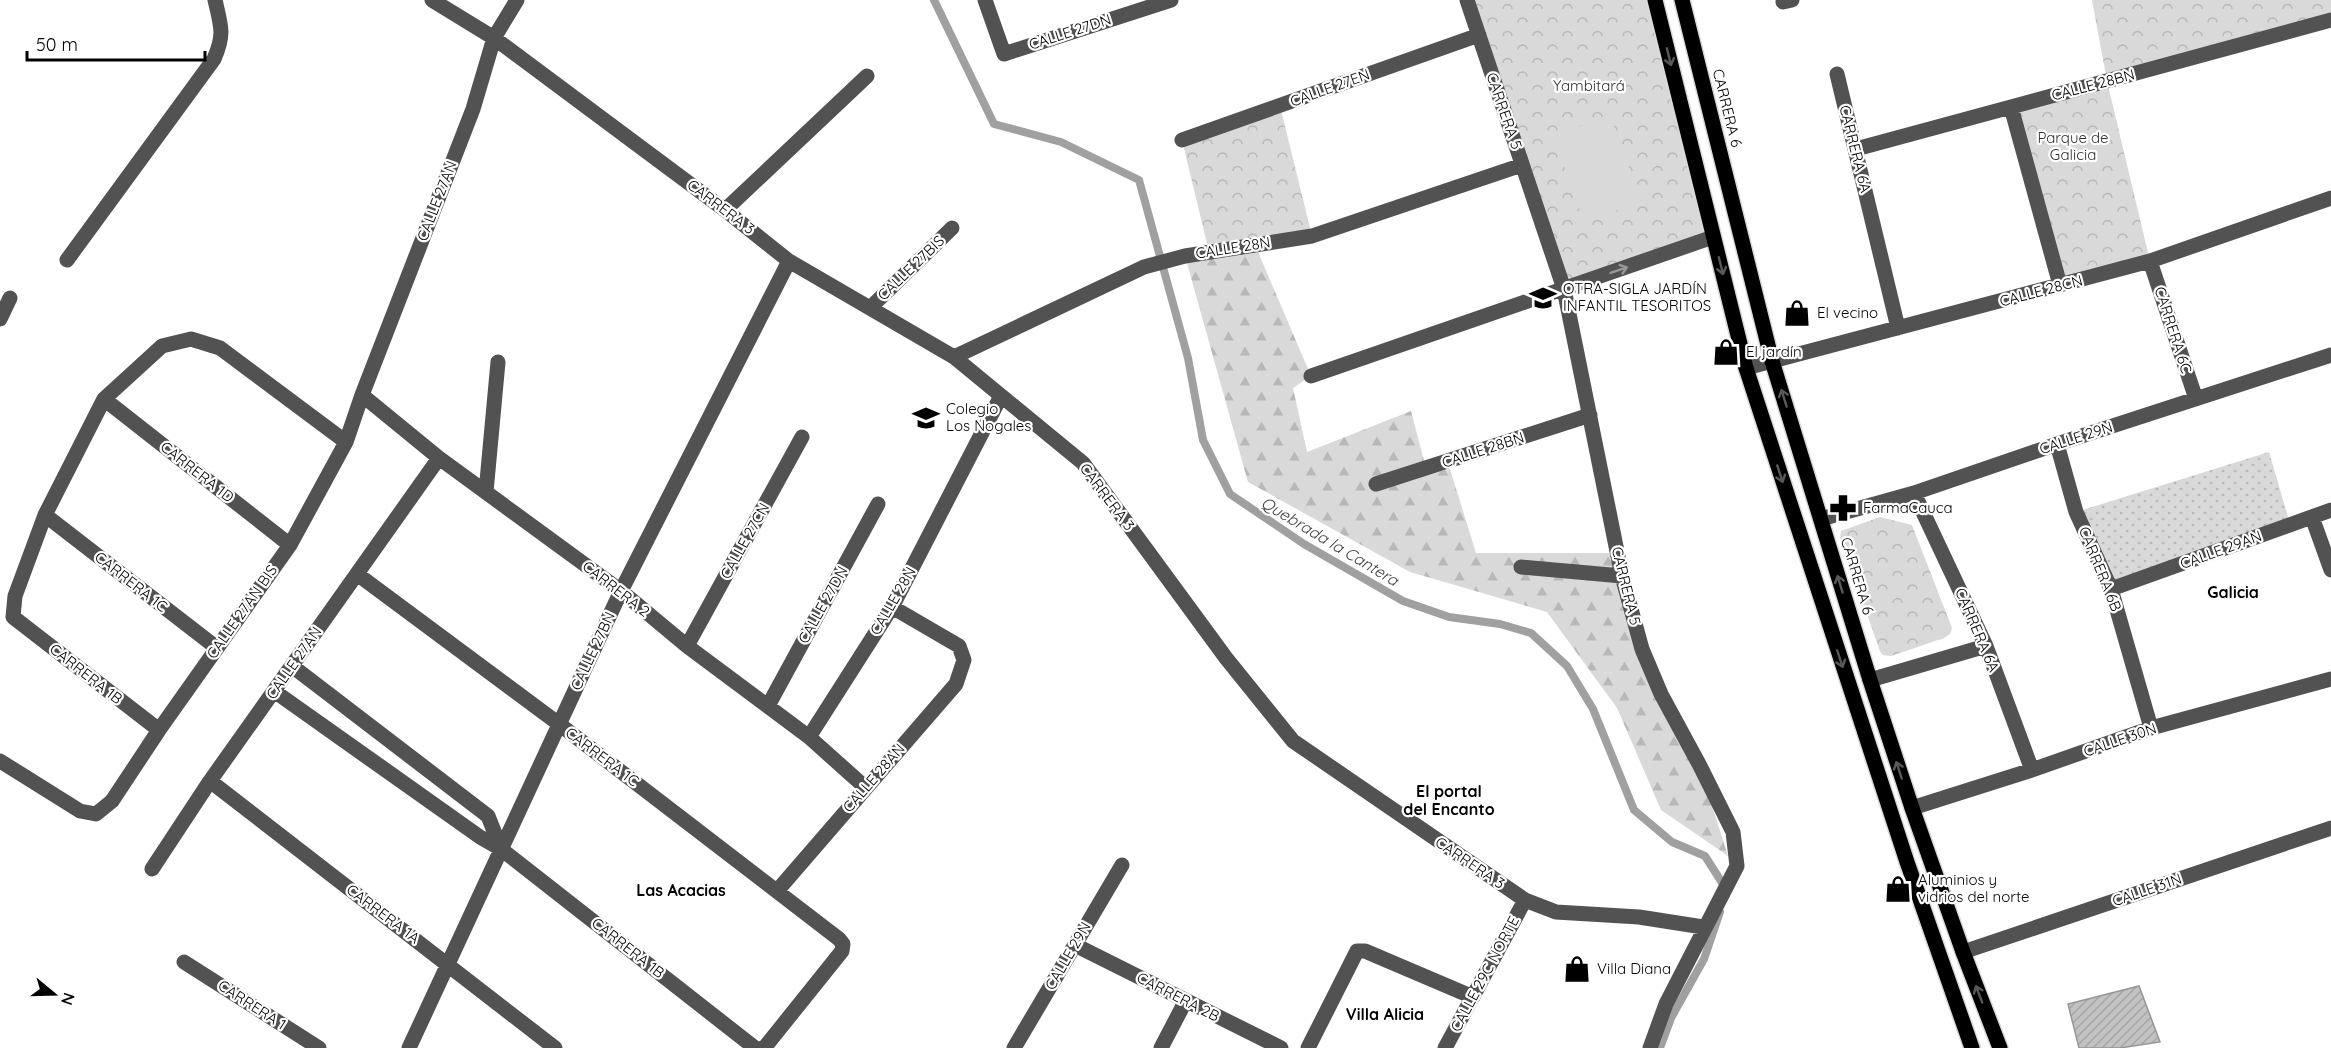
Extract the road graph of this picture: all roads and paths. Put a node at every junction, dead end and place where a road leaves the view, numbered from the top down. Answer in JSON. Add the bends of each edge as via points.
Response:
{"nodes":[{"id":1,"x":215,"y":0,"type":"edge"},
{"id":2,"x":432,"y":0,"type":"edge"},
{"id":3,"x":517,"y":0,"type":"edge"},
{"id":4,"x":985,"y":0,"type":"edge"},
{"id":5,"x":1171,"y":0,"type":"edge"},
{"id":6,"x":1467,"y":0,"type":"edge"},
{"id":7,"x":1655,"y":0,"type":"edge"},
{"id":8,"x":1682,"y":0,"type":"edge"},
{"id":9,"x":2331,"y":20,"type":"edge"},
{"id":10,"x":1479,"y":35,"type":"junction"},
{"id":11,"x":494,"y":38,"type":"junction"},
{"id":12,"x":1837,"y":74,"type":"dead end"},
{"id":13,"x":867,"y":76,"type":"dead end"},
{"id":14,"x":2011,"y":107,"type":"junction"},
{"id":15,"x":1182,"y":140,"type":"dead end"},
{"id":16,"x":1856,"y":149,"type":"junction"},
{"id":17,"x":1522,"y":165,"type":"junction"},
{"id":18,"x":2331,"y":198,"type":"edge"},
{"id":19,"x":725,"y":210,"type":"junction"},
{"id":20,"x":952,"y":228,"type":"dead end"},
{"id":21,"x":1713,"y":237,"type":"junction"},
{"id":22,"x":67,"y":261,"type":"dead end"},
{"id":23,"x":789,"y":261,"type":"junction"},
{"id":24,"x":2150,"y":261,"type":"junction"},
{"id":25,"x":2060,"y":285,"type":"junction"},
{"id":26,"x":1564,"y":290,"type":"junction"},
{"id":27,"x":10,"y":298,"type":"dead end"},
{"id":28,"x":870,"y":308,"type":"junction"},
{"id":29,"x":0,"y":320,"type":"edge"},
{"id":30,"x":1898,"y":328,"type":"junction"},
{"id":31,"x":2331,"y":355,"type":"edge"},
{"id":32,"x":954,"y":357,"type":"junction"},
{"id":33,"x":1772,"y":361,"type":"junction"},
{"id":34,"x":498,"y":362,"type":"dead end"},
{"id":35,"x":1746,"y":368,"type":"junction"},
{"id":36,"x":1311,"y":376,"type":"dead end"},
{"id":37,"x":362,"y":395,"type":"junction"},
{"id":38,"x":1001,"y":396,"type":"junction"},
{"id":39,"x":104,"y":399,"type":"junction"},
{"id":40,"x":2196,"y":399,"type":"junction"},
{"id":41,"x":1590,"y":415,"type":"junction"},
{"id":42,"x":802,"y":436,"type":"dead end"},
{"id":43,"x":346,"y":441,"type":"junction"},
{"id":44,"x":2057,"y":444,"type":"junction"},
{"id":45,"x":439,"y":458,"type":"junction"},
{"id":46,"x":1376,"y":484,"type":"dead end"},
{"id":47,"x":486,"y":492,"type":"junction"},
{"id":48,"x":1914,"y":493,"type":"junction"},
{"id":49,"x":878,"y":504,"type":"dead end"},
{"id":50,"x":2331,"y":510,"type":"edge"},
{"id":51,"x":45,"y":515,"type":"junction"},
{"id":52,"x":2312,"y":517,"type":"junction"},
{"id":53,"x":1821,"y":519,"type":"junction"},
{"id":54,"x":290,"y":545,"type":"junction"},
{"id":55,"x":1521,"y":567,"type":"dead end"},
{"id":56,"x":2331,"y":570,"type":"edge"},
{"id":57,"x":357,"y":574,"type":"junction"},
{"id":58,"x":1622,"y":576,"type":"junction"},
{"id":59,"x":2111,"y":589,"type":"junction"},
{"id":60,"x":621,"y":591,"type":"junction"},
{"id":61,"x":892,"y":607,"type":"junction"},
{"id":62,"x":687,"y":646,"type":"junction"},
{"id":63,"x":1986,"y":646,"type":"junction"},
{"id":64,"x":217,"y":648,"type":"junction"},
{"id":65,"x":292,"y":666,"type":"junction"},
{"id":66,"x":2331,"y":679,"type":"edge"},
{"id":67,"x":1870,"y":681,"type":"junction"},
{"id":68,"x":274,"y":692,"type":"junction"},
{"id":69,"x":768,"y":706,"type":"junction"},
{"id":70,"x":559,"y":724,"type":"junction"},
{"id":71,"x":2151,"y":729,"type":"junction"},
{"id":72,"x":159,"y":730,"type":"junction"},
{"id":73,"x":809,"y":737,"type":"junction"},
{"id":74,"x":0,"y":761,"type":"edge"},
{"id":75,"x":2032,"y":770,"type":"junction"},
{"id":76,"x":210,"y":781,"type":"junction"},
{"id":77,"x":866,"y":788,"type":"junction"},
{"id":78,"x":1912,"y":808,"type":"junction"},
{"id":79,"x":2331,"y":828,"type":"edge"},
{"id":80,"x":501,"y":849,"type":"junction"},
{"id":81,"x":1122,"y":865,"type":"dead end"},
{"id":82,"x":153,"y":869,"type":"dead end"},
{"id":83,"x":777,"y":891,"type":"junction"},
{"id":84,"x":1525,"y":900,"type":"junction"},
{"id":85,"x":1706,"y":923,"type":"junction"},
{"id":86,"x":1075,"y":945,"type":"junction"},
{"id":87,"x":1963,"y":952,"type":"junction"},
{"id":88,"x":184,"y":962,"type":"dead end"},
{"id":89,"x":448,"y":963,"type":"junction"},
{"id":90,"x":1473,"y":997,"type":"junction"},
{"id":91,"x":1185,"y":1002,"type":"junction"},
{"id":92,"x":319,"y":1048,"type":"edge"},
{"id":93,"x":409,"y":1048,"type":"edge"},
{"id":94,"x":555,"y":1048,"type":"edge"},
{"id":95,"x":755,"y":1048,"type":"edge"},
{"id":96,"x":762,"y":1048,"type":"edge"},
{"id":97,"x":1014,"y":1048,"type":"edge"},
{"id":98,"x":1161,"y":1048,"type":"edge"},
{"id":99,"x":1281,"y":1048,"type":"edge"},
{"id":100,"x":1308,"y":1048,"type":"edge"},
{"id":101,"x":1445,"y":1048,"type":"edge"},
{"id":102,"x":1650,"y":1048,"type":"edge"},
{"id":103,"x":1972,"y":1048,"type":"edge"},
{"id":104,"x":2000,"y":1048,"type":"edge"}],
"edges":[{"from":1,"to":22,"type":"street","via":[[222,26],[214,59]]},
{"from":2,"to":11,"type":"street","name":"CARRERA 3"},
{"from":3,"to":11,"type":"street","name":"CALLE 27AN"},
{"from":4,"to":5,"type":"street","name":"CALLE 27DN","via":[[1004,54]]},
{"from":6,"to":10,"type":"street","name":"CARRERA 5"},
{"from":7,"to":21,"type":"main road","one_way":true},
{"from":8,"to":33,"type":"main road","name":"CARRERA 6"},
{"from":9,"to":14,"type":"street","name":"CALLE 28BN"},
{"from":10,"to":15,"type":"street","name":"CALLE 27EN"},
{"from":10,"to":17,"type":"street","name":"CARRERA 5"},
{"from":11,"to":19,"type":"street","name":"CARRERA 3"},
{"from":11,"to":37,"type":"street","name":"CALLE 27AN","via":[[472,109]]},
{"from":12,"to":16,"type":"street","name":"CARRERA 6A"},
{"from":13,"to":19,"type":"street"},
{"from":14,"to":16,"type":"street","name":"CALLE 28BN"},
{"from":14,"to":25,"type":"street"},
{"from":16,"to":30,"type":"street","name":"CARRERA 6A"},
{"from":17,"to":26,"type":"street","name":"CARRERA 5"},
{"from":17,"to":32,"type":"street","name":"CALLE 28N","via":[[1312,236],[1185,256],[1143,267]]},
{"from":18,"to":24,"type":"street","name":"CALLE 28CN"},
{"from":19,"to":23,"type":"street","name":"CARRERA 3"},
{"from":20,"to":28,"type":"street","name":"CALLE 27BIS"},
{"from":26,"to":21,"type":"street","one_way":true},
{"from":21,"to":35,"type":"main road","one_way":true},
{"from":23,"to":28,"type":"street","name":"CARRERA 3"},
{"from":23,"to":60,"type":"street","name":"CALLE 27BN"},
{"from":24,"to":25,"type":"street","name":"CALLE 28CN"},
{"from":24,"to":40,"type":"street","name":"CARRERA 6C"},
{"from":25,"to":30,"type":"street","name":"CALLE 28CN"},
{"from":26,"to":36,"type":"street"},
{"from":26,"to":41,"type":"street","name":"CARRERA 5"},
{"from":27,"to":29,"type":"street"},
{"from":28,"to":32,"type":"street","name":"CARRERA 3"},
{"from":30,"to":33,"type":"street","name":"CALLE 28CN"},
{"from":31,"to":40,"type":"street","name":"CALLE 29N"},
{"from":32,"to":38,"type":"street","name":"CARRERA 3"},
{"from":33,"to":35,"type":"street","name":"CALLE 28CN"},
{"from":53,"to":33,"type":"main road","name":"CARRERA 6","one_way":true},
{"from":34,"to":47,"type":"street"},
{"from":35,"to":103,"type":"main road","one_way":true,"via":[[1900,842]]},
{"from":37,"to":43,"type":"street","name":"CALLE 27AN BIS"},
{"from":37,"to":45,"type":"street","name":"CARRERA 2"},
{"from":38,"to":61,"type":"street","name":"CALLE 28N"},
{"from":38,"to":84,"type":"street","name":"CARRERA 3","via":[[1083,462],[1226,658],[1293,741]]},
{"from":39,"to":43,"type":"street","via":[[162,346],[191,339],[220,348]]},
{"from":39,"to":51,"type":"street"},
{"from":39,"to":54,"type":"street","name":"CARRERA 1D"},
{"from":40,"to":44,"type":"street","name":"CALLE 29N"},
{"from":41,"to":46,"type":"street","name":"CALLE 28BN"},
{"from":41,"to":58,"type":"street","name":"CARRERA 5"},
{"from":42,"to":62,"type":"street","name":"CALLE 27CN"},
{"from":43,"to":54,"type":"street","name":"CALLE 27AN BIS"},
{"from":44,"to":48,"type":"street","name":"CALLE 29N"},
{"from":44,"to":59,"type":"street","name":"CARRERA 6B","via":[[2076,512]]},
{"from":45,"to":47,"type":"street","name":"CARRERA 2"},
{"from":45,"to":57,"type":"street","name":"CALLE 27AN"},
{"from":47,"to":60,"type":"street","name":"CARRERA 2"},
{"from":48,"to":53,"type":"street","name":"CALLE 29N"},
{"from":48,"to":63,"type":"street","name":"CARRERA 6A"},
{"from":49,"to":69,"type":"street","name":"CALLE 27DN"},
{"from":50,"to":52,"type":"street","name":"CALLE 29AN"},
{"from":51,"to":64,"type":"street","name":"CARRERA 1C"},
{"from":51,"to":72,"type":"street","name":"CARRERA 1B","via":[[15,596],[12,617]]},
{"from":52,"to":56,"type":"street"},
{"from":52,"to":59,"type":"street","name":"CALLE 29AN"},
{"from":67,"to":53,"type":"main road","name":"CARRERA 6","one_way":true},
{"from":54,"to":64,"type":"street","name":"CALLE 27AN BIS"},
{"from":55,"to":58,"type":"street"},
{"from":57,"to":65,"type":"street","name":"CALLE 27AN"},
{"from":57,"to":70,"type":"street","name":"CARRERA 1C"},
{"from":58,"to":85,"type":"street","name":"CARRERA 5","via":[[1642,649],[1660,694],[1733,832],[1737,866]]},
{"from":59,"to":71,"type":"street","name":"CARRERA 6B"},
{"from":60,"to":62,"type":"street","name":"CARRERA 2"},
{"from":60,"to":70,"type":"street","name":"CALLE 27BN"},
{"from":61,"to":73,"type":"street","name":"CALLE 28N"},
{"from":61,"to":77,"type":"street","name":"CALLE 28AN","via":[[959,646],[964,660],[956,684]]},
{"from":62,"to":69,"type":"street","name":"CARRERA 2"},
{"from":63,"to":67,"type":"street"},
{"from":63,"to":75,"type":"street","name":"CARRERA 6A"},
{"from":64,"to":72,"type":"street","name":"CALLE 27AN BIS"},
{"from":65,"to":68,"type":"street","name":"CALLE 27AN"},
{"from":65,"to":80,"type":"street","via":[[488,816]]},
{"from":66,"to":71,"type":"street","name":"CALLE 30N"},
{"from":78,"to":67,"type":"main road","name":"CARRERA 6","one_way":true},
{"from":68,"to":76,"type":"street","name":"CALLE 27AN"},
{"from":68,"to":80,"type":"street","name":"CARRERA 1B"},
{"from":69,"to":73,"type":"street","name":"CARRERA 2"},
{"from":70,"to":80,"type":"street","name":"CALLE 27BN"},
{"from":70,"to":83,"type":"street","name":"CARRERA 1C"},
{"from":71,"to":75,"type":"street","name":"CALLE 30N"},
{"from":72,"to":74,"type":"street","name":"CALLE 27AN BIS","via":[[112,801],[96,814],[80,811]]},
{"from":73,"to":77,"type":"street","name":"CARRERA 2"},
{"from":75,"to":78,"type":"street","name":"CALLE 30N"},
{"from":76,"to":82,"type":"street","name":"CALLE 27AN"},
{"from":76,"to":89,"type":"street","name":"CARRERA 1A"},
{"from":77,"to":83,"type":"street","name":"CALLE 28AN"},
{"from":78,"to":87,"type":"main road","name":"CARRERA 6"},
{"from":79,"to":87,"type":"street","name":"CALLE 31N"},
{"from":80,"to":89,"type":"street","name":"CALLE 27BN"},
{"from":80,"to":95,"type":"street","name":"CARRERA 1B"},
{"from":81,"to":86,"type":"street","name":"CALLE 29N"},
{"from":83,"to":96,"type":"street","name":"CARRERA 1C","via":[[843,944],[842,951]]},
{"from":84,"to":85,"type":"street","name":"CARRERA 3","via":[[1556,912]]},
{"from":84,"to":90,"type":"street","name":"CALLE 29C NORTE"},
{"from":85,"to":102,"type":"street","via":[[1666,1004]]},
{"from":86,"to":91,"type":"street","name":"CARRERA 2B"},
{"from":86,"to":97,"type":"street","name":"CALLE 29N"},
{"from":104,"to":87,"type":"main road","name":"CARRERA 6","one_way":true},
{"from":88,"to":92,"type":"street","name":"CARRERA 1"},
{"from":89,"to":93,"type":"street","name":"CALLE 27BN"},
{"from":89,"to":94,"type":"street","name":"CARRERA 1A"},
{"from":90,"to":100,"type":"street","via":[[1357,951]]},
{"from":90,"to":101,"type":"street","name":"CALLE 29C NORTE"},
{"from":91,"to":98,"type":"street"},
{"from":91,"to":99,"type":"street","name":"CARRERA 2B"}]}
